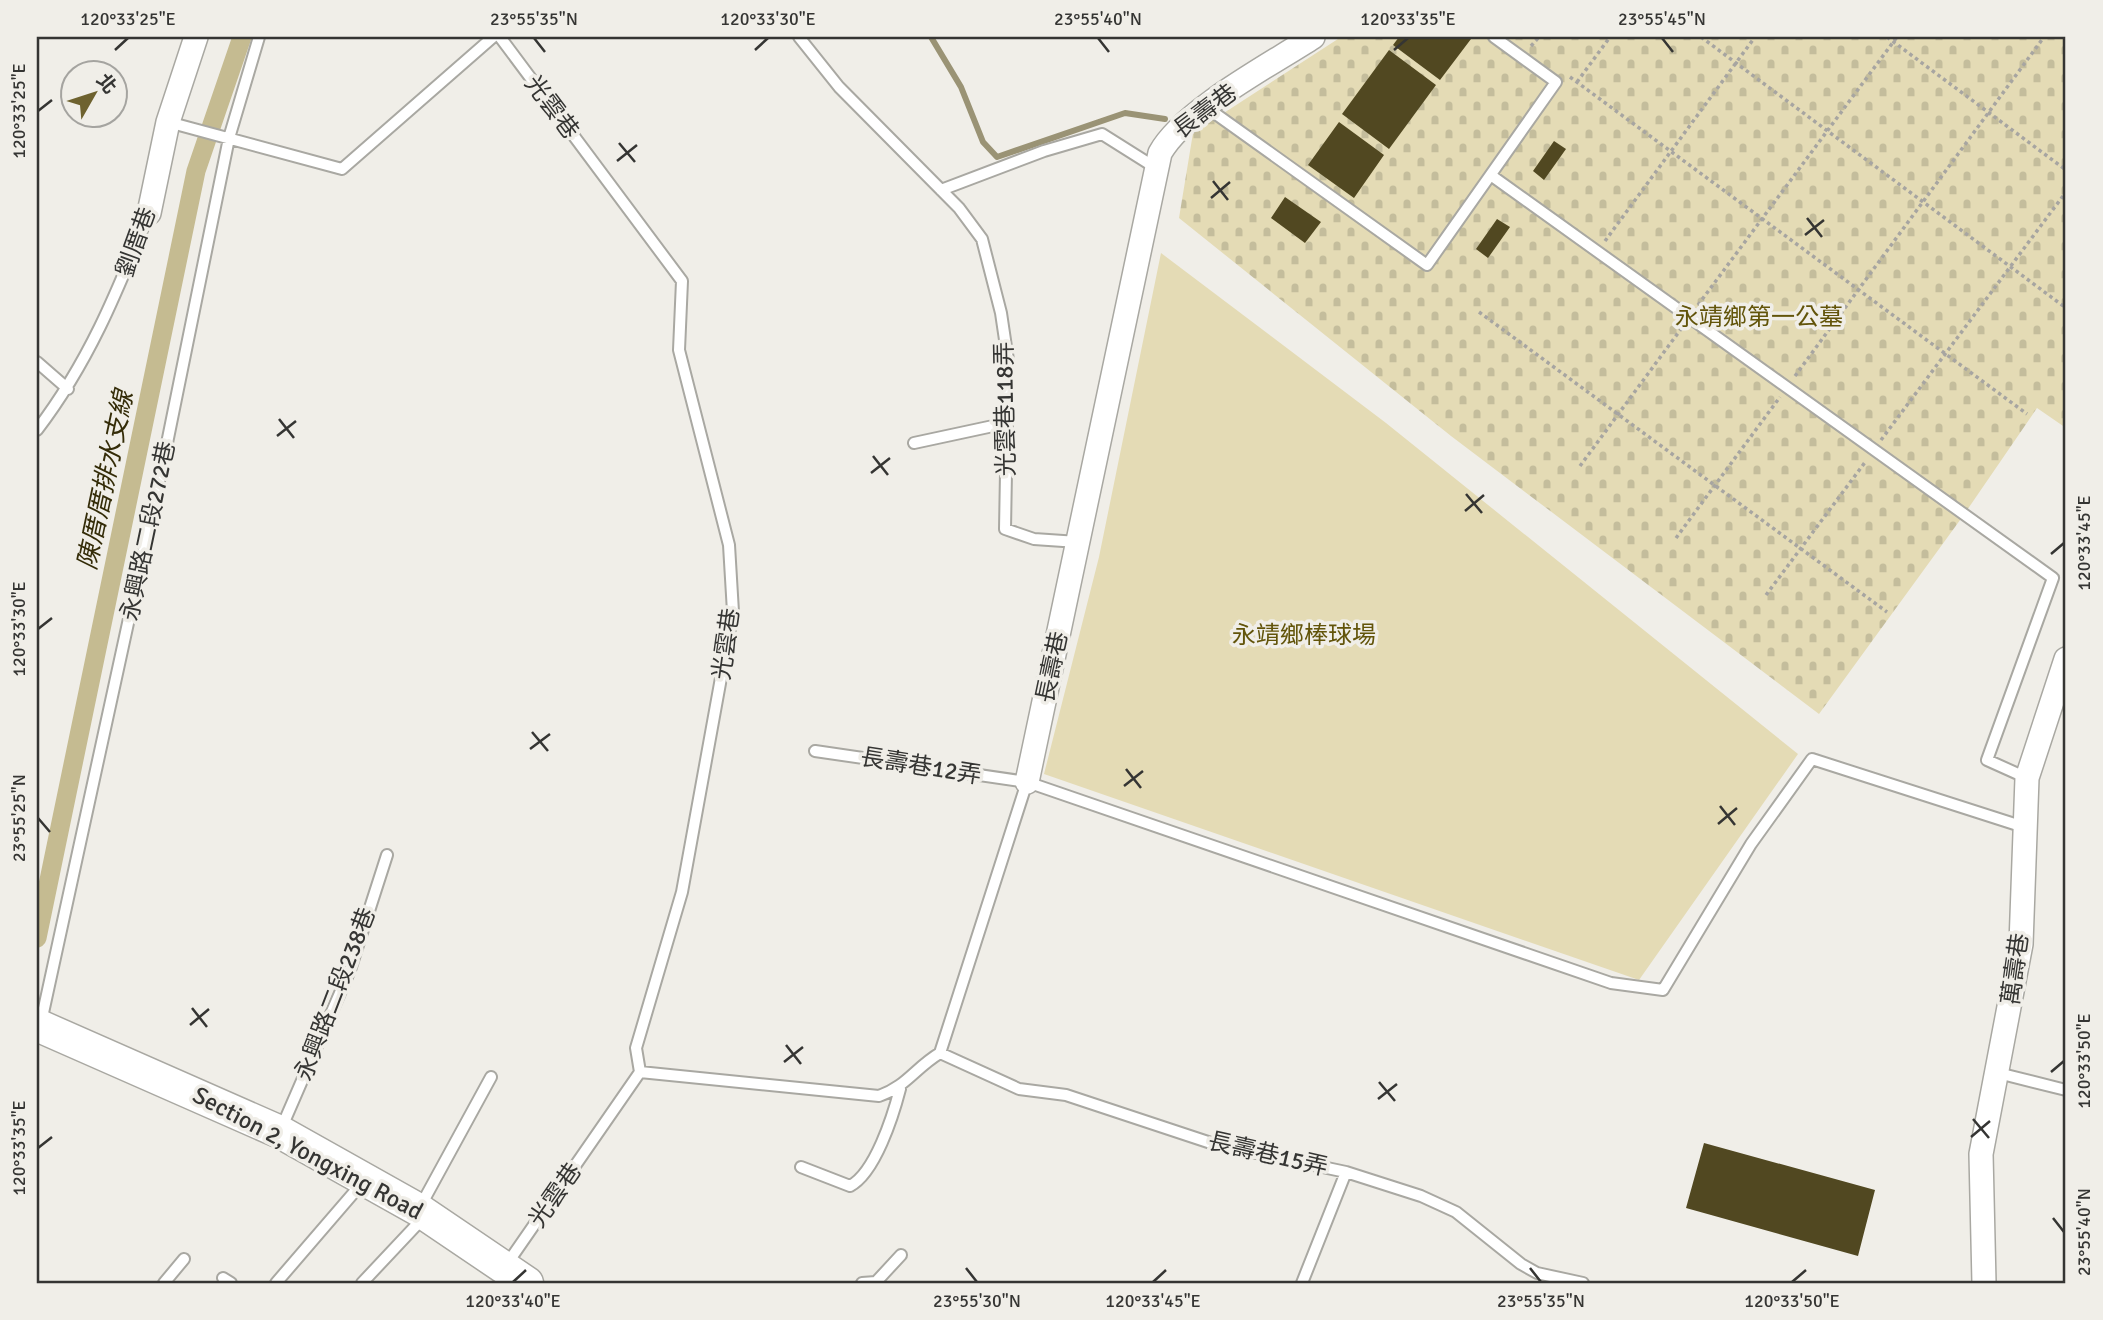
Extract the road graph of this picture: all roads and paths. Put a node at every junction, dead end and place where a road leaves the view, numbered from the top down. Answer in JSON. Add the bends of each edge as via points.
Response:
{"nodes":[{"id":1,"x":196,"y":37,"type":"edge"},
{"id":2,"x":259,"y":37,"type":"edge"},
{"id":3,"x":493,"y":37,"type":"edge"},
{"id":4,"x":499,"y":37,"type":"edge"},
{"id":5,"x":799,"y":37,"type":"edge"},
{"id":6,"x":1313,"y":37,"type":"edge"},
{"id":7,"x":1494,"y":37,"type":"edge"},
{"id":8,"x":1610,"y":37,"type":"edge"},
{"id":9,"x":1701,"y":37,"type":"edge"},
{"id":10,"x":1755,"y":37,"type":"edge"},
{"id":11,"x":1887,"y":37,"type":"edge"},
{"id":12,"x":2044,"y":37,"type":"edge"},
{"id":13,"x":1895,"y":39,"type":"edge"},
{"id":14,"x":1736,"y":63,"type":"junction"},
{"id":15,"x":1556,"y":82,"type":"junction"},
{"id":16,"x":1577,"y":82,"type":"junction"},
{"id":17,"x":1206,"y":107,"type":"junction"},
{"id":18,"x":1989,"y":112,"type":"junction"},
{"id":19,"x":168,"y":122,"type":"junction"},
{"id":20,"x":1827,"y":131,"type":"junction"},
{"id":21,"x":224,"y":137,"type":"junction"},
{"id":22,"x":1156,"y":168,"type":"junction"},
{"id":23,"x":2066,"y":170,"type":"edge"},
{"id":24,"x":1492,"y":176,"type":"junction"},
{"id":25,"x":941,"y":190,"type":"junction"},
{"id":26,"x":2066,"y":192,"type":"edge"},
{"id":27,"x":1923,"y":202,"type":"junction"},
{"id":28,"x":149,"y":213,"type":"joint"},
{"id":29,"x":1762,"y":219,"type":"junction"},
{"id":30,"x":1597,"y":252,"type":"junction"},
{"id":31,"x":2011,"y":267,"type":"junction"},
{"id":32,"x":1858,"y":290,"type":"junction"},
{"id":33,"x":2066,"y":308,"type":"edge"},
{"id":34,"x":1479,"y":312,"type":"dead end"},
{"id":35,"x":1689,"y":318,"type":"junction"},
{"id":36,"x":37,"y":362,"type":"edge"},
{"id":37,"x":1786,"y":388,"type":"junction"},
{"id":38,"x":68,"y":389,"type":"junction"},
{"id":39,"x":1618,"y":414,"type":"junction"},
{"id":40,"x":2027,"y":414,"type":"dead end"},
{"id":41,"x":1007,"y":423,"type":"junction"},
{"id":42,"x":37,"y":430,"type":"edge"},
{"id":43,"x":914,"y":443,"type":"dead end"},
{"id":44,"x":1873,"y":451,"type":"junction"},
{"id":45,"x":1580,"y":466,"type":"dead end"},
{"id":46,"x":1676,"y":538,"type":"dead end"},
{"id":47,"x":1078,"y":542,"type":"junction"},
{"id":48,"x":1801,"y":549,"type":"junction"},
{"id":49,"x":1766,"y":595,"type":"dead end"},
{"id":50,"x":1887,"y":612,"type":"dead end"},
{"id":51,"x":2066,"y":659,"type":"edge"},
{"id":52,"x":815,"y":751,"type":"dead end"},
{"id":53,"x":2027,"y":778,"type":"junction"},
{"id":54,"x":1027,"y":782,"type":"junction"},
{"id":55,"x":2027,"y":828,"type":"junction"},
{"id":56,"x":387,"y":855,"type":"dead end"},
{"id":57,"x":38,"y":1031,"type":"edge"},
{"id":58,"x":940,"y":1053,"type":"junction"},
{"id":59,"x":640,"y":1072,"type":"junction"},
{"id":60,"x":1998,"y":1073,"type":"junction"},
{"id":61,"x":491,"y":1077,"type":"dead end"},
{"id":62,"x":900,"y":1089,"type":"junction"},
{"id":63,"x":2066,"y":1090,"type":"edge"},
{"id":64,"x":279,"y":1132,"type":"junction"},
{"id":65,"x":801,"y":1167,"type":"dead end"},
{"id":66,"x":1346,"y":1172,"type":"junction"},
{"id":67,"x":365,"y":1180,"type":"junction"},
{"id":68,"x":423,"y":1212,"type":"junction"},
{"id":69,"x":901,"y":1255,"type":"dead end"},
{"id":70,"x":184,"y":1259,"type":"dead end"},
{"id":71,"x":519,"y":1278,"type":"edge"},
{"id":72,"x":164,"y":1283,"type":"edge"},
{"id":73,"x":276,"y":1283,"type":"edge"},
{"id":74,"x":362,"y":1283,"type":"edge"},
{"id":75,"x":862,"y":1283,"type":"edge"},
{"id":76,"x":1302,"y":1283,"type":"edge"},
{"id":77,"x":1583,"y":1283,"type":"edge"},
{"id":78,"x":1984,"y":1283,"type":"edge"}],
"edges":[{"from":1,"to":19,"type":"street","name":"劉厝巷"},
{"from":2,"to":21,"type":"lane","name":"永興路二段272巷"},
{"from":3,"to":21,"type":"lane","via":[[342,169]]},
{"from":4,"to":59,"type":"lane","name":"光雲巷","via":[[682,281],[679,350],[729,545],[733,612],[682,892],[636,1048]]},
{"from":5,"to":25,"type":"lane","name":"光雲巷118弄","via":[[839,88]]},
{"from":6,"to":17,"type":"street","name":"長壽巷"},
{"from":7,"to":15,"type":"lane"},
{"from":8,"to":16,"type":"path"},
{"from":9,"to":14,"type":"path"},
{"from":10,"to":14,"type":"path"},
{"from":11,"to":13,"type":"path"},
{"from":12,"to":18,"type":"path"},
{"from":13,"to":18,"type":"path"},
{"from":13,"to":20,"type":"path"},
{"from":14,"to":20,"type":"path"},
{"from":14,"to":30,"type":"path"},
{"from":15,"to":16,"type":"path","via":[[1568,75]]},
{"from":15,"to":24,"type":"lane"},
{"from":16,"to":29,"type":"path"},
{"from":17,"to":22,"type":"street","name":"長壽巷","via":[[1170,135]]},
{"from":17,"to":24,"type":"lane","via":[[1426,265]]},
{"from":18,"to":23,"type":"path"},
{"from":18,"to":27,"type":"path"},
{"from":19,"to":21,"type":"lane"},
{"from":19,"to":28,"type":"street","name":"劉厝巷"},
{"from":20,"to":27,"type":"path"},
{"from":20,"to":29,"type":"path"},
{"from":21,"to":57,"type":"lane","name":"永興路二段272巷","via":[[164,458]]},
{"from":22,"to":25,"type":"lane","via":[[1102,134]]},
{"from":22,"to":47,"type":"street","name":"長壽巷"},
{"from":24,"to":30,"type":"lane"},
{"from":25,"to":41,"type":"lane","name":"光雲巷118弄","via":[[982,239],[1008,360]]},
{"from":26,"to":31,"type":"path"},
{"from":27,"to":31,"type":"path"},
{"from":27,"to":32,"type":"path"},
{"from":28,"to":38,"type":"lane","name":"劉厝巷","via":[[106,320]]},
{"from":29,"to":32,"type":"path"},
{"from":29,"to":35,"type":"path"},
{"from":30,"to":35,"type":"lane"},
{"from":31,"to":33,"type":"path"},
{"from":31,"to":44,"type":"path"},
{"from":32,"to":37,"type":"path"},
{"from":32,"to":40,"type":"path"},
{"from":34,"to":39,"type":"path"},
{"from":35,"to":37,"type":"lane"},
{"from":35,"to":39,"type":"path"},
{"from":36,"to":38,"type":"lane"},
{"from":37,"to":44,"type":"lane"},
{"from":37,"to":46,"type":"path"},
{"from":38,"to":42,"type":"lane","name":"劉厝巷"},
{"from":39,"to":45,"type":"path"},
{"from":39,"to":48,"type":"path"},
{"from":41,"to":43,"type":"lane"},
{"from":41,"to":47,"type":"lane","name":"光雲巷118弄","via":[[1005,529],[1034,539]]},
{"from":44,"to":48,"type":"path"},
{"from":44,"to":53,"type":"lane","via":[[2053,578],[1987,760]]},
{"from":47,"to":54,"type":"street","name":"長壽巷"},
{"from":48,"to":49,"type":"path"},
{"from":48,"to":50,"type":"path"},
{"from":51,"to":53,"type":"street","name":"萬壽巷"},
{"from":52,"to":54,"type":"lane","name":"長壽巷12弄"},
{"from":53,"to":55,"type":"street","name":"萬壽巷"},
{"from":54,"to":55,"type":"lane","name":"長壽巷12弄","via":[[1611,983],[1663,990],[1751,844],[1812,759]]},
{"from":54,"to":58,"type":"lane","name":"長壽巷"},
{"from":55,"to":60,"type":"street","name":"萬壽巷","via":[[2021,944]]},
{"from":56,"to":64,"type":"lane","name":"永興路二段238巷","via":[[350,970]]},
{"from":57,"to":64,"type":"street","name":"Section 2, Yongxing Road"},
{"from":58,"to":62,"type":"lane","via":[[921,1064]]},
{"from":58,"to":66,"type":"lane","name":"長壽巷15弄","via":[[1019,1089],[1066,1095],[1214,1144]]},
{"from":59,"to":62,"type":"lane","via":[[879,1096]]},
{"from":59,"to":71,"type":"lane","name":"光雲巷"},
{"from":60,"to":63,"type":"lane"},
{"from":60,"to":78,"type":"street","name":"萬壽巷","via":[[1981,1154]]},
{"from":61,"to":68,"type":"lane"},
{"from":62,"to":65,"type":"lane","via":[[863,1179],[850,1185]]},
{"from":64,"to":67,"type":"street","name":"Section 2, Yongxing Road"},
{"from":66,"to":76,"type":"lane"},
{"from":66,"to":77,"type":"lane","name":"長壽巷15弄","via":[[1456,1212],[1529,1268]]},
{"from":67,"to":68,"type":"street","name":"Section 2, Yongxing Road"},
{"from":67,"to":73,"type":"lane"},
{"from":68,"to":71,"type":"street","name":"Section 2, Yongxing Road"},
{"from":68,"to":74,"type":"lane"},
{"from":69,"to":75,"type":"lane","via":[[876,1282]]},
{"from":70,"to":72,"type":"lane"}]}
